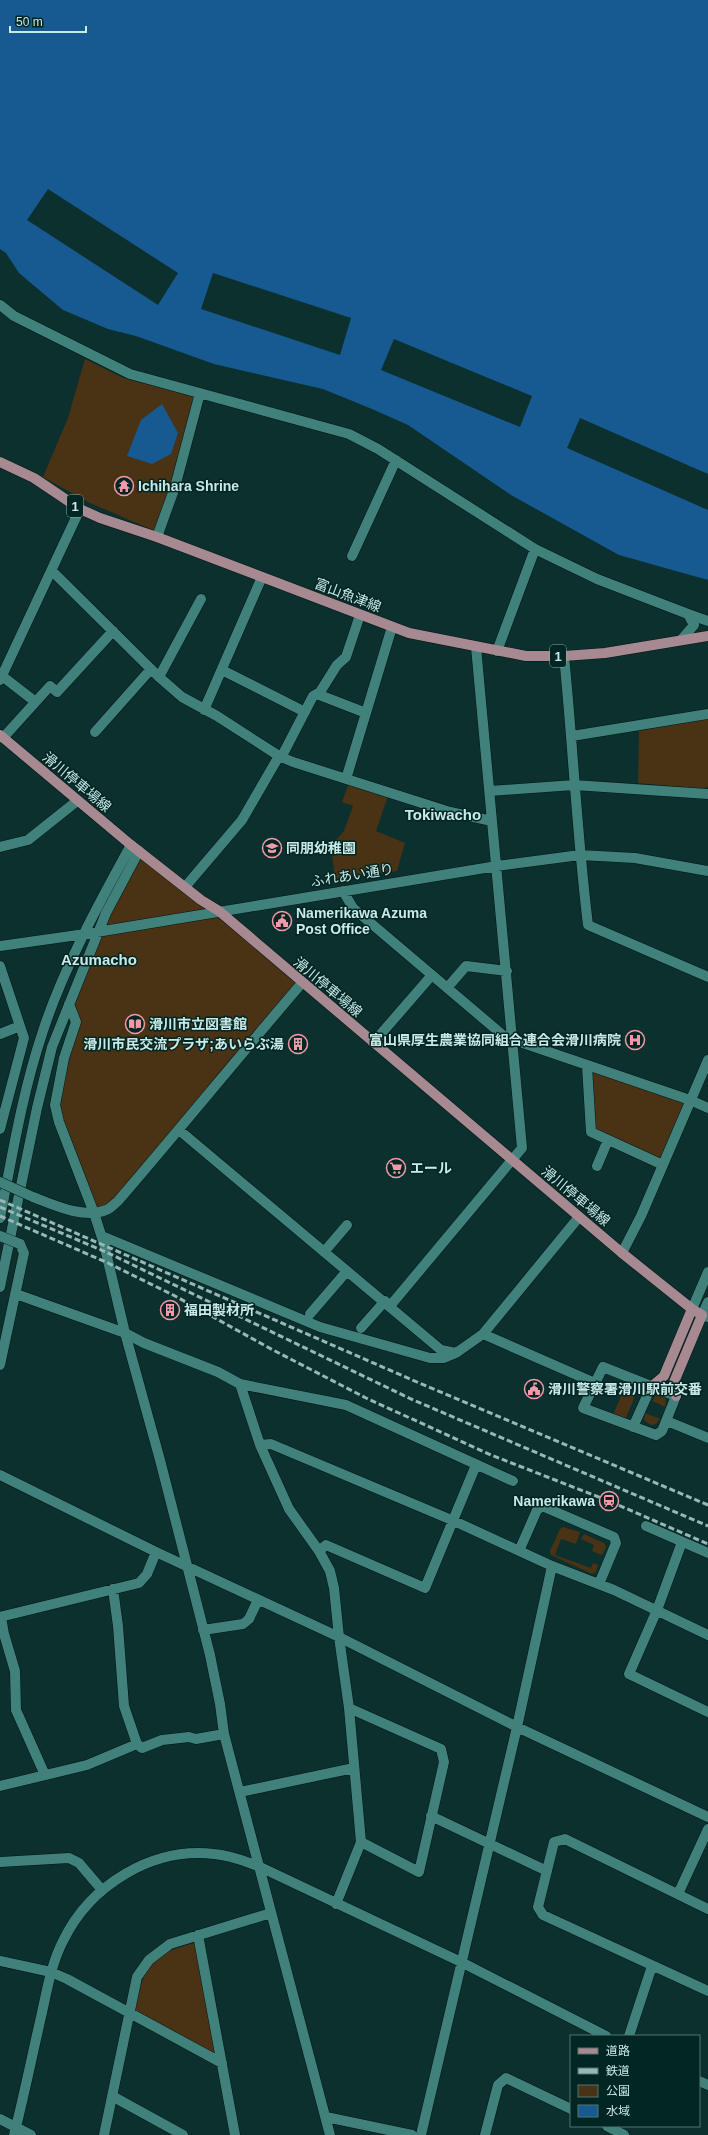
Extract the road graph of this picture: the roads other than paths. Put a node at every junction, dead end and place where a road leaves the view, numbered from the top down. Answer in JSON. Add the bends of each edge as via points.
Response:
{"nodes":[{"id":1,"x":0,"y":305,"type":"edge"},
{"id":2,"x":200,"y":393,"type":"junction"},
{"id":3,"x":396,"y":460,"type":"junction"},
{"id":4,"x":0,"y":462,"type":"edge"},
{"id":5,"x":80,"y":509,"type":"junction"},
{"id":6,"x":157,"y":537,"type":"junction"},
{"id":7,"x":535,"y":549,"type":"junction"},
{"id":8,"x":352,"y":556,"type":"dead end"},
{"id":9,"x":52,"y":571,"type":"junction"},
{"id":10,"x":262,"y":577,"type":"junction"},
{"id":11,"x":201,"y":599,"type":"dead end"},
{"id":12,"x":688,"y":614,"type":"junction"},
{"id":13,"x":360,"y":615,"type":"junction"},
{"id":14,"x":708,"y":621,"type":"edge"},
{"id":15,"x":392,"y":627,"type":"junction"},
{"id":16,"x":113,"y":631,"type":"junction"},
{"id":17,"x":708,"y":636,"type":"edge"},
{"id":18,"x":681,"y":640,"type":"junction"},
{"id":19,"x":476,"y":647,"type":"junction"},
{"id":20,"x":497,"y":651,"type":"junction"},
{"id":21,"x":564,"y":656,"type":"junction"},
{"id":22,"x":151,"y":669,"type":"junction"},
{"id":23,"x":222,"y":670,"type":"junction"},
{"id":24,"x":159,"y":677,"type":"junction"},
{"id":25,"x":1,"y":678,"type":"edge"},
{"id":26,"x":317,"y":694,"type":"junction"},
{"id":27,"x":32,"y":700,"type":"dead end"},
{"id":28,"x":204,"y":710,"type":"junction"},
{"id":29,"x":305,"y":712,"type":"junction"},
{"id":30,"x":366,"y":713,"type":"junction"},
{"id":31,"x":708,"y":714,"type":"edge"},
{"id":32,"x":95,"y":732,"type":"dead end"},
{"id":33,"x":2,"y":736,"type":"edge"},
{"id":34,"x":572,"y":736,"type":"junction"},
{"id":35,"x":279,"y":756,"type":"junction"},
{"id":36,"x":346,"y":779,"type":"junction"},
{"id":37,"x":574,"y":785,"type":"junction"},
{"id":38,"x":490,"y":791,"type":"junction"},
{"id":39,"x":708,"y":794,"type":"edge"},
{"id":40,"x":77,"y":801,"type":"junction"},
{"id":41,"x":492,"y":821,"type":"junction"},
{"id":42,"x":0,"y":848,"type":"edge"},
{"id":43,"x":135,"y":848,"type":"junction"},
{"id":44,"x":580,"y":855,"type":"junction"},
{"id":45,"x":497,"y":866,"type":"junction"},
{"id":46,"x":708,"y":871,"type":"edge"},
{"id":47,"x":185,"y":887,"type":"junction"},
{"id":48,"x":343,"y":891,"type":"junction"},
{"id":49,"x":219,"y":911,"type":"junction"},
{"id":50,"x":100,"y":932,"type":"junction"},
{"id":51,"x":85,"y":934,"type":"junction"},
{"id":52,"x":0,"y":946,"type":"edge"},
{"id":53,"x":0,"y":966,"type":"edge"},
{"id":54,"x":507,"y":971,"type":"junction"},
{"id":55,"x":432,"y":975,"type":"junction"},
{"id":56,"x":708,"y":977,"type":"edge"},
{"id":57,"x":302,"y":983,"type":"junction"},
{"id":58,"x":447,"y":988,"type":"junction"},
{"id":59,"x":69,"y":1004,"type":"junction"},
{"id":60,"x":20,"y":1026,"type":"junction"},
{"id":61,"x":0,"y":1034,"type":"edge"},
{"id":62,"x":513,"y":1038,"type":"junction"},
{"id":63,"x":373,"y":1043,"type":"junction"},
{"id":64,"x":708,"y":1060,"type":"edge"},
{"id":65,"x":587,"y":1066,"type":"junction"},
{"id":66,"x":690,"y":1100,"type":"junction"},
{"id":67,"x":708,"y":1108,"type":"edge"},
{"id":68,"x":0,"y":1129,"type":"edge"},
{"id":69,"x":179,"y":1130,"type":"junction"},
{"id":70,"x":608,"y":1140,"type":"junction"},
{"id":71,"x":513,"y":1160,"type":"junction"},
{"id":72,"x":663,"y":1165,"type":"junction"},
{"id":73,"x":597,"y":1166,"type":"dead end"},
{"id":74,"x":0,"y":1182,"type":"edge"},
{"id":75,"x":94,"y":1214,"type":"junction"},
{"id":76,"x":579,"y":1217,"type":"junction"},
{"id":77,"x":0,"y":1218,"type":"edge"},
{"id":78,"x":347,"y":1225,"type":"dead end"},
{"id":79,"x":0,"y":1236,"type":"edge"},
{"id":80,"x":102,"y":1236,"type":"junction"},
{"id":81,"x":324,"y":1252,"type":"junction"},
{"id":82,"x":622,"y":1253,"type":"junction"},
{"id":83,"x":348,"y":1271,"type":"junction"},
{"id":84,"x":708,"y":1272,"type":"edge"},
{"id":85,"x":0,"y":1287,"type":"edge"},
{"id":86,"x":16,"y":1294,"type":"junction"},
{"id":87,"x":708,"y":1302,"type":"edge"},
{"id":88,"x":387,"y":1304,"type":"junction"},
{"id":89,"x":692,"y":1309,"type":"junction"},
{"id":90,"x":310,"y":1314,"type":"dead end"},
{"id":91,"x":705,"y":1316,"type":"edge"},
{"id":92,"x":361,"y":1328,"type":"dead end"},
{"id":93,"x":125,"y":1334,"type":"junction"},
{"id":94,"x":483,"y":1334,"type":"junction"},
{"id":95,"x":456,"y":1353,"type":"junction"},
{"id":96,"x":0,"y":1365,"type":"edge"},
{"id":97,"x":595,"y":1383,"type":"junction"},
{"id":98,"x":240,"y":1384,"type":"junction"},
{"id":99,"x":651,"y":1387,"type":"junction"},
{"id":100,"x":676,"y":1396,"type":"junction"},
{"id":101,"x":667,"y":1421,"type":"junction"},
{"id":102,"x":633,"y":1427,"type":"junction"},
{"id":103,"x":708,"y":1438,"type":"edge"},
{"id":104,"x":260,"y":1445,"type":"junction"},
{"id":105,"x":476,"y":1465,"type":"junction"},
{"id":106,"x":0,"y":1475,"type":"edge"},
{"id":107,"x":513,"y":1481,"type":"dead end"},
{"id":108,"x":454,"y":1521,"type":"junction"},
{"id":109,"x":646,"y":1526,"type":"dead end"},
{"id":110,"x":682,"y":1542,"type":"junction"},
{"id":111,"x":319,"y":1551,"type":"junction"},
{"id":112,"x":519,"y":1551,"type":"junction"},
{"id":113,"x":156,"y":1552,"type":"junction"},
{"id":114,"x":708,"y":1553,"type":"edge"},
{"id":115,"x":552,"y":1566,"type":"junction"},
{"id":116,"x":187,"y":1567,"type":"junction"},
{"id":117,"x":599,"y":1584,"type":"junction"},
{"id":118,"x":113,"y":1589,"type":"junction"},
{"id":119,"x":258,"y":1600,"type":"junction"},
{"id":120,"x":657,"y":1610,"type":"junction"},
{"id":121,"x":0,"y":1617,"type":"edge"},
{"id":122,"x":203,"y":1630,"type":"junction"},
{"id":123,"x":708,"y":1635,"type":"edge"},
{"id":124,"x":339,"y":1637,"type":"junction"},
{"id":125,"x":349,"y":1708,"type":"junction"},
{"id":126,"x":708,"y":1712,"type":"edge"},
{"id":127,"x":517,"y":1727,"type":"junction"},
{"id":128,"x":224,"y":1734,"type":"junction"},
{"id":129,"x":137,"y":1744,"type":"junction"},
{"id":130,"x":354,"y":1768,"type":"junction"},
{"id":131,"x":45,"y":1775,"type":"junction"},
{"id":132,"x":0,"y":1786,"type":"edge"},
{"id":133,"x":240,"y":1792,"type":"junction"},
{"id":134,"x":431,"y":1816,"type":"junction"},
{"id":135,"x":708,"y":1817,"type":"edge"},
{"id":136,"x":708,"y":1829,"type":"edge"},
{"id":137,"x":361,"y":1842,"type":"junction"},
{"id":138,"x":489,"y":1843,"type":"junction"},
{"id":139,"x":0,"y":1862,"type":"edge"},
{"id":140,"x":258,"y":1866,"type":"junction"},
{"id":141,"x":547,"y":1871,"type":"junction"},
{"id":142,"x":102,"y":1890,"type":"junction"},
{"id":143,"x":678,"y":1894,"type":"junction"},
{"id":144,"x":336,"y":1904,"type":"junction"},
{"id":145,"x":708,"y":1909,"type":"edge"},
{"id":146,"x":271,"y":1913,"type":"junction"},
{"id":147,"x":198,"y":1935,"type":"junction"},
{"id":148,"x":0,"y":1961,"type":"edge"},
{"id":149,"x":461,"y":1962,"type":"junction"},
{"id":150,"x":652,"y":1966,"type":"junction"},
{"id":151,"x":51,"y":1972,"type":"junction"},
{"id":152,"x":708,"y":1991,"type":"edge"},
{"id":153,"x":128,"y":2013,"type":"junction"},
{"id":154,"x":604,"y":2035,"type":"edge"},
{"id":155,"x":629,"y":2035,"type":"edge"},
{"id":156,"x":222,"y":2063,"type":"junction"},
{"id":157,"x":112,"y":2096,"type":"junction"},
{"id":158,"x":570,"y":2109,"type":"edge"},
{"id":159,"x":326,"y":2117,"type":"junction"},
{"id":160,"x":0,"y":2119,"type":"edge"},
{"id":161,"x":609,"y":2127,"type":"edge"},
{"id":162,"x":15,"y":2131,"type":"edge"},
{"id":163,"x":31,"y":2135,"type":"edge"},
{"id":164,"x":104,"y":2135,"type":"edge"},
{"id":165,"x":183,"y":2135,"type":"edge"},
{"id":166,"x":235,"y":2135,"type":"edge"},
{"id":167,"x":330,"y":2135,"type":"edge"},
{"id":168,"x":412,"y":2135,"type":"edge"},
{"id":169,"x":421,"y":2135,"type":"edge"},
{"id":170,"x":485,"y":2135,"type":"edge"},
{"id":171,"x":624,"y":2135,"type":"edge"}],
"edges":[{"from":1,"to":2,"type":"street","via":[[14,316],[130,374]]},
{"from":2,"to":3,"type":"street","via":[[349,434]]},
{"from":2,"to":6,"type":"street","via":[[175,488]]},
{"from":3,"to":7,"type":"street"},
{"from":3,"to":8,"type":"street"},
{"from":4,"to":5,"type":"main road","name":"富山魚津線","number":"1","via":[[34,478]]},
{"from":5,"to":6,"type":"main road","name":"富山魚津線","number":"1"},
{"from":5,"to":9,"type":"street"},
{"from":6,"to":10,"type":"main road","name":"富山魚津線","number":"1"},
{"from":7,"to":12,"type":"street","via":[[597,578]]},
{"from":7,"to":20,"type":"street"},
{"from":9,"to":16,"type":"street"},
{"from":9,"to":25,"type":"street"},
{"from":10,"to":13,"type":"main road","name":"富山魚津線","number":"1"},
{"from":10,"to":23,"type":"street"},
{"from":11,"to":24,"type":"street"},
{"from":12,"to":14,"type":"street"},
{"from":12,"to":18,"type":"street","via":[[694,625]]},
{"from":13,"to":15,"type":"main road","name":"富山魚津線","number":"1"},
{"from":13,"to":26,"type":"street","via":[[346,658],[336,665]]},
{"from":15,"to":19,"type":"main road","name":"富山魚津線","number":"1"},
{"from":15,"to":30,"type":"street"},
{"from":16,"to":22,"type":"street"},
{"from":16,"to":33,"type":"street","via":[[57,692],[50,686]]},
{"from":17,"to":18,"type":"main road","name":"富山魚津線","number":"1"},
{"from":18,"to":21,"type":"main road","name":"富山魚津線","number":"1","via":[[605,653]]},
{"from":19,"to":20,"type":"main road","name":"富山魚津線","number":"1"},
{"from":19,"to":38,"type":"street"},
{"from":20,"to":21,"type":"main road","name":"富山魚津線","number":"1","via":[[526,656]]},
{"from":21,"to":34,"type":"street"},
{"from":22,"to":24,"type":"street"},
{"from":22,"to":32,"type":"street"},
{"from":23,"to":28,"type":"street"},
{"from":23,"to":29,"type":"street"},
{"from":24,"to":28,"type":"street"},
{"from":25,"to":27,"type":"street"},
{"from":26,"to":29,"type":"street","via":[[313,696]]},
{"from":26,"to":30,"type":"street"},
{"from":28,"to":35,"type":"street"},
{"from":29,"to":35,"type":"street","via":[[283,754]]},
{"from":30,"to":36,"type":"street"},
{"from":31,"to":34,"type":"street"},
{"from":33,"to":40,"type":"main road","name":"滑川停車場線"},
{"from":34,"to":37,"type":"street"},
{"from":35,"to":36,"type":"street"},
{"from":35,"to":47,"type":"street","via":[[242,820]]},
{"from":36,"to":41,"type":"street","via":[[450,812]]},
{"from":37,"to":38,"type":"street"},
{"from":37,"to":39,"type":"street"},
{"from":37,"to":44,"type":"street"},
{"from":38,"to":41,"type":"street"},
{"from":40,"to":42,"type":"street","via":[[28,840]]},
{"from":40,"to":43,"type":"main road","name":"滑川停車場線"},
{"from":41,"to":45,"type":"street"},
{"from":43,"to":47,"type":"main road","name":"滑川停車場線"},
{"from":43,"to":50,"type":"street"},
{"from":43,"to":51,"type":"street"},
{"from":44,"to":45,"type":"street","name":"ふれあい通り"},
{"from":44,"to":46,"type":"street","name":"ふれあい通り","via":[[635,858]]},
{"from":44,"to":56,"type":"street","via":[[588,925]]},
{"from":45,"to":48,"type":"street","name":"ふれあい通り"},
{"from":45,"to":54,"type":"street"},
{"from":47,"to":49,"type":"main road","name":"滑川停車場線"},
{"from":48,"to":49,"type":"street","name":"ふれあい通り"},
{"from":48,"to":55,"type":"street","via":[[353,908]]},
{"from":49,"to":50,"type":"street","name":"ふれあい通り"},
{"from":49,"to":57,"type":"main road","name":"滑川停車場線"},
{"from":50,"to":51,"type":"street","name":"ふれあい通り"},
{"from":50,"to":59,"type":"street"},
{"from":51,"to":52,"type":"street","name":"ふれあい通り"},
{"from":51,"to":77,"type":"street","via":[[42,1035],[22,1104]]},
{"from":53,"to":60,"type":"street"},
{"from":54,"to":58,"type":"street","via":[[466,966]]},
{"from":54,"to":62,"type":"street"},
{"from":55,"to":58,"type":"street"},
{"from":55,"to":63,"type":"street"},
{"from":57,"to":63,"type":"main road","name":"滑川停車場線"},
{"from":57,"to":69,"type":"street","via":[[226,1070]]},
{"from":58,"to":62,"type":"street","via":[[505,1037]]},
{"from":59,"to":75,"type":"street","via":[[76,1022],[64,1058],[56,1104],[58,1122]]},
{"from":59,"to":85,"type":"street","via":[[52,1047],[37,1108]]},
{"from":60,"to":61,"type":"street"},
{"from":60,"to":68,"type":"street","via":[[24,1038]]},
{"from":62,"to":65,"type":"street"},
{"from":62,"to":71,"type":"street","via":[[522,1148]]},
{"from":63,"to":71,"type":"main road","name":"滑川停車場線"},
{"from":64,"to":66,"type":"street"},
{"from":65,"to":66,"type":"street"},
{"from":65,"to":70,"type":"street","via":[[591,1132]]},
{"from":66,"to":67,"type":"street"},
{"from":66,"to":72,"type":"street"},
{"from":69,"to":75,"type":"street","via":[[118,1201],[107,1210]]},
{"from":69,"to":81,"type":"street"},
{"from":70,"to":72,"type":"street"},
{"from":70,"to":73,"type":"street"},
{"from":71,"to":76,"type":"main road","name":"滑川停車場線"},
{"from":71,"to":88,"type":"street"},
{"from":72,"to":82,"type":"street","via":[[642,1216]]},
{"from":74,"to":75,"type":"street","bridge":true,"via":[[64,1209]]},
{"from":75,"to":80,"type":"street"},
{"from":76,"to":82,"type":"main road","name":"滑川停車場線"},
{"from":76,"to":94,"type":"street"},
{"from":78,"to":81,"type":"street"},
{"from":79,"to":86,"type":"street","bridge":true,"via":[[20,1244],[24,1253]]},
{"from":80,"to":93,"type":"street"},
{"from":80,"to":95,"type":"street","via":[[320,1327],[430,1358],[444,1358]]},
{"from":81,"to":83,"type":"street"},
{"from":82,"to":89,"type":"main road","name":"滑川停車場線"},
{"from":83,"to":88,"type":"street"},
{"from":83,"to":90,"type":"street"},
{"from":84,"to":89,"type":"street"},
{"from":86,"to":93,"type":"street"},
{"from":86,"to":96,"type":"street"},
{"from":87,"to":91,"type":"street"},
{"from":88,"to":92,"type":"street"},
{"from":88,"to":95,"type":"street","via":[[441,1350]]},
{"from":89,"to":91,"type":"main road","name":"滑川停車場線"},
{"from":89,"to":99,"type":"main road","via":[[664,1376]]},
{"from":91,"to":100,"type":"main road","via":[[674,1382]]},
{"from":93,"to":98,"type":"street","via":[[218,1372]]},
{"from":93,"to":116,"type":"street"},
{"from":94,"to":95,"type":"street"},
{"from":94,"to":97,"type":"street"},
{"from":97,"to":99,"type":"street","via":[[603,1367]]},
{"from":97,"to":102,"type":"street","via":[[583,1408]]},
{"from":98,"to":104,"type":"street"},
{"from":98,"to":105,"type":"street","via":[[346,1405]]},
{"from":99,"to":100,"type":"street"},
{"from":99,"to":102,"type":"street"},
{"from":100,"to":101,"type":"street"},
{"from":101,"to":102,"type":"street","via":[[662,1431],[656,1435]]},
{"from":101,"to":103,"type":"street"},
{"from":104,"to":108,"type":"street","via":[[271,1444]]},
{"from":104,"to":111,"type":"street","via":[[289,1509]]},
{"from":105,"to":107,"type":"street"},
{"from":105,"to":108,"type":"street"},
{"from":106,"to":113,"type":"street"},
{"from":108,"to":111,"type":"street","via":[[425,1588],[326,1545]]},
{"from":108,"to":112,"type":"street"},
{"from":109,"to":110,"type":"street"},
{"from":110,"to":114,"type":"street"},
{"from":110,"to":120,"type":"street"},
{"from":111,"to":124,"type":"street","via":[[330,1571],[334,1588]]},
{"from":112,"to":115,"type":"street"},
{"from":112,"to":117,"type":"street","via":[[537,1510],[542,1506],[614,1537],[616,1543]]},
{"from":113,"to":116,"type":"street"},
{"from":113,"to":118,"type":"street","via":[[147,1574],[139,1583]]},
{"from":115,"to":117,"type":"street"},
{"from":115,"to":127,"type":"street"},
{"from":116,"to":119,"type":"street"},
{"from":116,"to":122,"type":"street"},
{"from":117,"to":120,"type":"street"},
{"from":118,"to":121,"type":"street"},
{"from":118,"to":129,"type":"street","via":[[124,1706]]},
{"from":119,"to":122,"type":"street","via":[[249,1619],[243,1624]]},
{"from":119,"to":124,"type":"street"},
{"from":120,"to":123,"type":"street"},
{"from":120,"to":126,"type":"street","via":[[629,1674]]},
{"from":121,"to":131,"type":"street","via":[[15,1671],[16,1710]]},
{"from":122,"to":128,"type":"street","via":[[220,1704]]},
{"from":124,"to":125,"type":"street"},
{"from":124,"to":127,"type":"street"},
{"from":125,"to":130,"type":"street"},
{"from":125,"to":134,"type":"street","via":[[441,1749],[444,1762]]},
{"from":127,"to":135,"type":"street"},
{"from":127,"to":138,"type":"street"},
{"from":128,"to":129,"type":"street","via":[[196,1739],[189,1737],[162,1740],[142,1748]]},
{"from":128,"to":133,"type":"street"},
{"from":129,"to":131,"type":"street","via":[[87,1765]]},
{"from":130,"to":133,"type":"street"},
{"from":130,"to":137,"type":"street"},
{"from":131,"to":132,"type":"street"},
{"from":133,"to":140,"type":"street"},
{"from":134,"to":137,"type":"street","via":[[419,1872]]},
{"from":134,"to":138,"type":"street"},
{"from":136,"to":143,"type":"street"},
{"from":137,"to":144,"type":"street"},
{"from":138,"to":141,"type":"street"},
{"from":138,"to":149,"type":"street"},
{"from":139,"to":142,"type":"street","via":[[68,1858],[79,1863]]},
{"from":140,"to":142,"type":"street","via":[[233,1857],[213,1854],[174,1856],[150,1862],[111,1882]]},
{"from":140,"to":144,"type":"street"},
{"from":140,"to":146,"type":"street"},
{"from":141,"to":143,"type":"street","via":[[554,1842],[565,1839]]},
{"from":141,"to":150,"type":"street","via":[[538,1907],[543,1915]]},
{"from":142,"to":151,"type":"street","via":[[90,1901],[62,1941]]},
{"from":143,"to":145,"type":"street"},
{"from":144,"to":149,"type":"street"},
{"from":146,"to":147,"type":"street"},
{"from":146,"to":159,"type":"street"},
{"from":147,"to":153,"type":"street","via":[[170,1944],[149,1960],[137,1977]]},
{"from":147,"to":156,"type":"street"},
{"from":148,"to":151,"type":"street"},
{"from":149,"to":154,"type":"street"},
{"from":149,"to":169,"type":"street"},
{"from":150,"to":152,"type":"street"},
{"from":150,"to":155,"type":"street"},
{"from":151,"to":153,"type":"street"},
{"from":151,"to":162,"type":"street"},
{"from":153,"to":156,"type":"street"},
{"from":153,"to":157,"type":"street"},
{"from":156,"to":166,"type":"street"},
{"from":157,"to":164,"type":"street"},
{"from":157,"to":165,"type":"street"},
{"from":158,"to":170,"type":"street","via":[[506,2078],[498,2085]]},
{"from":159,"to":167,"type":"street"},
{"from":159,"to":168,"type":"street"},
{"from":160,"to":162,"type":"street"},
{"from":161,"to":171,"type":"street"},
{"from":162,"to":163,"type":"street"}]}
